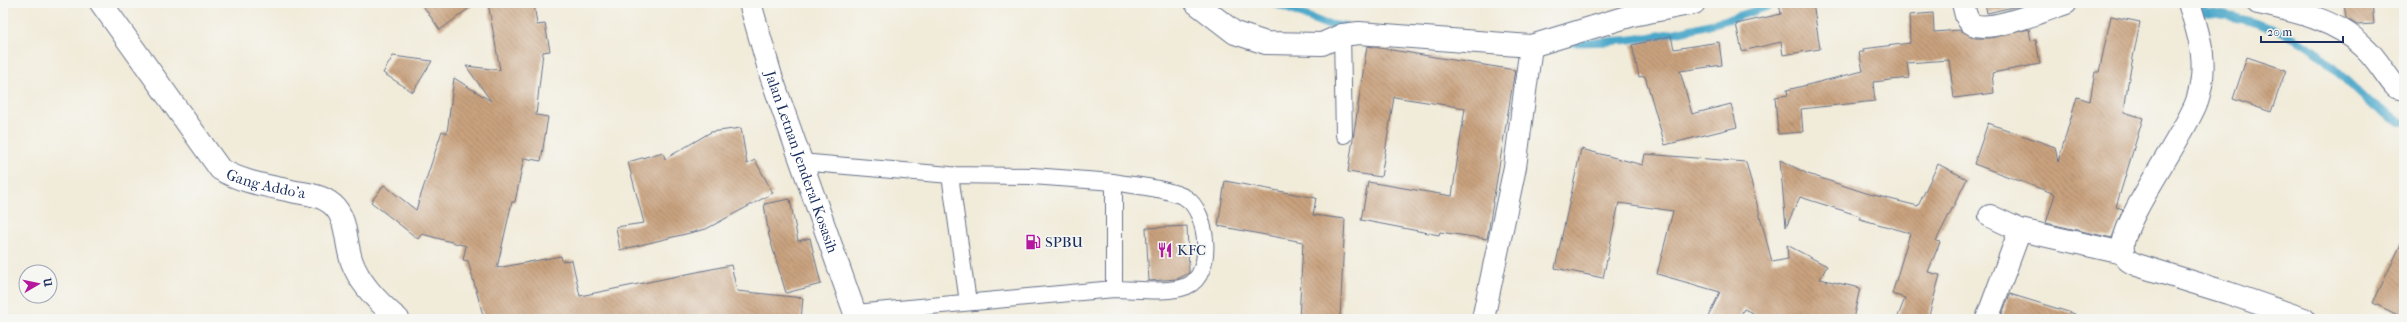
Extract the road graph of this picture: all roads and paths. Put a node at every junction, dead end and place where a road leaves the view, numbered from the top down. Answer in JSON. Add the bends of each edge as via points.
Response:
{"nodes":[{"id":1,"x":100,"y":3,"type":"edge"},
{"id":2,"x":750,"y":3,"type":"edge"},
{"id":3,"x":1196,"y":3,"type":"edge"},
{"id":4,"x":1694,"y":3,"type":"edge"},
{"id":5,"x":1963,"y":3,"type":"edge"},
{"id":6,"x":2066,"y":3,"type":"edge"},
{"id":7,"x":2189,"y":3,"type":"edge"},
{"id":8,"x":2258,"y":3,"type":"edge"},
{"id":9,"x":1342,"y":35,"type":"junction"},
{"id":10,"x":1531,"y":46,"type":"junction"},
{"id":11,"x":2404,"y":89,"type":"edge"},
{"id":12,"x":1344,"y":135,"type":"dead end"},
{"id":13,"x":800,"y":162,"type":"junction"},
{"id":14,"x":950,"y":175,"type":"junction"},
{"id":15,"x":1114,"y":182,"type":"junction"},
{"id":16,"x":1990,"y":216,"type":"dead end"},
{"id":17,"x":2020,"y":230,"type":"junction"},
{"id":18,"x":2123,"y":253,"type":"junction"},
{"id":19,"x":1114,"y":288,"type":"junction"},
{"id":20,"x":968,"y":302,"type":"junction"},
{"id":21,"x":387,"y":315,"type":"edge"},
{"id":22,"x":856,"y":316,"type":"edge"},
{"id":23,"x":1484,"y":319,"type":"edge"},
{"id":24,"x":1987,"y":319,"type":"edge"},
{"id":25,"x":2304,"y":319,"type":"edge"}],
"edges":[{"from":1,"to":21,"type":"main road","name":"Gang Addo'a","via":[[220,169],[246,181],[314,195],[334,205],[344,224],[352,263]]},
{"from":2,"to":13,"type":"main road","name":"Jalan Letnan Jenderal Kosasih"},
{"from":3,"to":9,"type":"main road","via":[[1235,33],[1266,43],[1322,44]]},
{"from":4,"to":10,"type":"main road","via":[[1633,15]]},
{"from":5,"to":6,"type":"main road","via":[[1969,22],[1975,25],[1996,25],[2015,22]]},
{"from":7,"to":18,"type":"main road","via":[[2204,58],[2196,102],[2130,224],[2122,246]]},
{"from":8,"to":11,"type":"main road","via":[[2331,24],[2352,36],[2366,48],[2396,87]]},
{"from":9,"to":10,"type":"main road","via":[[1381,34]]},
{"from":9,"to":12,"type":"lane"},
{"from":10,"to":23,"type":"main road","via":[[1515,167]]},
{"from":13,"to":14,"type":"lane"},
{"from":13,"to":22,"type":"main road","name":"Jalan Letnan Jenderal Kosasih"},
{"from":14,"to":15,"type":"lane","via":[[1032,176]]},
{"from":14,"to":20,"type":"lane"},
{"from":15,"to":19,"type":"lane"},
{"from":15,"to":19,"type":"lane","via":[[1173,193],[1186,198],[1202,219],[1205,239],[1204,262],[1193,282],[1173,290]]},
{"from":16,"to":17,"type":"main road"},
{"from":17,"to":18,"type":"main road"},
{"from":17,"to":24,"type":"main road"},
{"from":18,"to":25,"type":"main road","via":[[2126,259],[2137,266]]},
{"from":19,"to":20,"type":"lane"},
{"from":20,"to":22,"type":"lane"}]}
